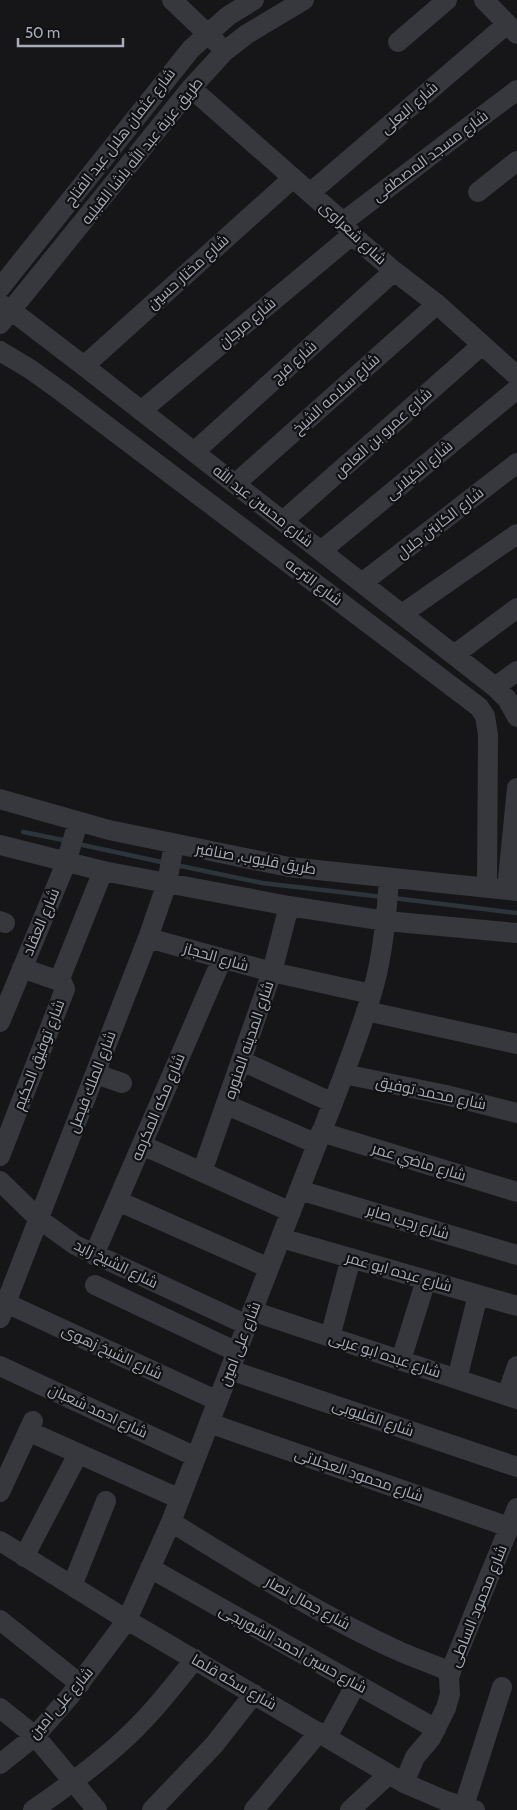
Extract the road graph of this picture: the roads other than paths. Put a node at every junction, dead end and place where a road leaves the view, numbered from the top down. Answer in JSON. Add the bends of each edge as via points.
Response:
{"nodes":[{"id":1,"x":172,"y":0,"type":"edge"},
{"id":2,"x":304,"y":0,"type":"edge"},
{"id":3,"x":447,"y":0,"type":"edge"},
{"id":4,"x":484,"y":0,"type":"edge"},
{"id":5,"x":245,"y":2,"type":"edge"},
{"id":6,"x":512,"y":29,"type":"edge"},
{"id":7,"x":207,"y":33,"type":"junction"},
{"id":8,"x":398,"y":42,"type":"dead end"},
{"id":9,"x":225,"y":51,"type":"junction"},
{"id":10,"x":191,"y":88,"type":"junction"},
{"id":11,"x":517,"y":90,"type":"edge"},
{"id":12,"x":517,"y":161,"type":"edge"},
{"id":13,"x":293,"y":178,"type":"junction"},
{"id":14,"x":478,"y":192,"type":"dead end"},
{"id":15,"x":310,"y":193,"type":"junction"},
{"id":16,"x":348,"y":229,"type":"junction"},
{"id":17,"x":394,"y":271,"type":"junction"},
{"id":18,"x":0,"y":288,"type":"edge"},
{"id":19,"x":438,"y":304,"type":"junction"},
{"id":20,"x":4,"y":313,"type":"edge"},
{"id":21,"x":482,"y":344,"type":"junction"},
{"id":22,"x":0,"y":351,"type":"edge"},
{"id":23,"x":84,"y":366,"type":"junction"},
{"id":24,"x":517,"y":376,"type":"edge"},
{"id":25,"x":517,"y":389,"type":"edge"},
{"id":26,"x":141,"y":411,"type":"junction"},
{"id":27,"x":194,"y":452,"type":"junction"},
{"id":28,"x":517,"y":463,"type":"edge"},
{"id":29,"x":235,"y":484,"type":"junction"},
{"id":30,"x":283,"y":522,"type":"junction"},
{"id":31,"x":517,"y":534,"type":"edge"},
{"id":32,"x":321,"y":551,"type":"junction"},
{"id":33,"x":362,"y":583,"type":"junction"},
{"id":34,"x":517,"y":608,"type":"edge"},
{"id":35,"x":402,"y":614,"type":"junction"},
{"id":36,"x":454,"y":655,"type":"junction"},
{"id":37,"x":517,"y":671,"type":"edge"},
{"id":38,"x":495,"y":687,"type":"junction"},
{"id":39,"x":517,"y":717,"type":"edge"},
{"id":40,"x":0,"y":799,"type":"edge"},
{"id":41,"x":516,"y":800,"type":"edge"},
{"id":42,"x":78,"y":822,"type":"junction"},
{"id":43,"x":174,"y":844,"type":"junction"},
{"id":44,"x":0,"y":845,"type":"edge"},
{"id":45,"x":66,"y":862,"type":"junction"},
{"id":46,"x":103,"y":871,"type":"junction"},
{"id":47,"x":389,"y":878,"type":"junction"},
{"id":48,"x":167,"y":884,"type":"junction"},
{"id":49,"x":486,"y":887,"type":"junction"},
{"id":50,"x":512,"y":890,"type":"edge"},
{"id":51,"x":289,"y":906,"type":"junction"},
{"id":52,"x":386,"y":921,"type":"junction"},
{"id":53,"x":517,"y":933,"type":"edge"},
{"id":54,"x":148,"y":938,"type":"junction"},
{"id":55,"x":222,"y":959,"type":"junction"},
{"id":56,"x":22,"y":968,"type":"junction"},
{"id":57,"x":272,"y":972,"type":"junction"},
{"id":58,"x":61,"y":982,"type":"junction"},
{"id":59,"x":369,"y":1003,"type":"junction"},
{"id":60,"x":0,"y":1022,"type":"edge"},
{"id":61,"x":517,"y":1044,"type":"edge"},
{"id":62,"x":242,"y":1061,"type":"junction"},
{"id":63,"x":96,"y":1074,"type":"junction"},
{"id":64,"x":344,"y":1074,"type":"junction"},
{"id":65,"x":122,"y":1083,"type":"dead end"},
{"id":66,"x":333,"y":1103,"type":"junction"},
{"id":67,"x":227,"y":1104,"type":"junction"},
{"id":68,"x":517,"y":1113,"type":"edge"},
{"id":69,"x":319,"y":1138,"type":"junction"},
{"id":70,"x":142,"y":1145,"type":"junction"},
{"id":71,"x":0,"y":1156,"type":"edge"},
{"id":72,"x":202,"y":1172,"type":"junction"},
{"id":73,"x":0,"y":1181,"type":"edge"},
{"id":74,"x":299,"y":1190,"type":"junction"},
{"id":75,"x":517,"y":1192,"type":"edge"},
{"id":76,"x":118,"y":1200,"type":"junction"},
{"id":77,"x":291,"y":1212,"type":"junction"},
{"id":78,"x":39,"y":1219,"type":"junction"},
{"id":79,"x":281,"y":1238,"type":"junction"},
{"id":80,"x":94,"y":1255,"type":"junction"},
{"id":81,"x":517,"y":1255,"type":"edge"},
{"id":82,"x":351,"y":1258,"type":"junction"},
{"id":83,"x":269,"y":1268,"type":"junction"},
{"id":84,"x":426,"y":1280,"type":"junction"},
{"id":85,"x":96,"y":1285,"type":"dead end"},
{"id":86,"x":478,"y":1295,"type":"junction"},
{"id":87,"x":517,"y":1306,"type":"edge"},
{"id":88,"x":3,"y":1310,"type":"edge"},
{"id":89,"x":250,"y":1318,"type":"junction"},
{"id":90,"x":330,"y":1337,"type":"junction"},
{"id":91,"x":401,"y":1360,"type":"junction"},
{"id":92,"x":233,"y":1361,"type":"junction"},
{"id":93,"x":0,"y":1366,"type":"edge"},
{"id":94,"x":517,"y":1366,"type":"edge"},
{"id":95,"x":457,"y":1379,"type":"junction"},
{"id":96,"x":512,"y":1397,"type":"edge"},
{"id":97,"x":218,"y":1401,"type":"junction"},
{"id":98,"x":209,"y":1423,"type":"junction"},
{"id":99,"x":78,"y":1454,"type":"junction"},
{"id":100,"x":196,"y":1456,"type":"junction"},
{"id":101,"x":517,"y":1467,"type":"edge"},
{"id":102,"x":0,"y":1492,"type":"edge"},
{"id":103,"x":180,"y":1499,"type":"junction"},
{"id":104,"x":106,"y":1501,"type":"dead end"},
{"id":105,"x":514,"y":1521,"type":"edge"},
{"id":106,"x":171,"y":1522,"type":"junction"},
{"id":107,"x":9,"y":1550,"type":"edge"},
{"id":108,"x":150,"y":1568,"type":"junction"},
{"id":109,"x":72,"y":1586,"type":"junction"},
{"id":110,"x":0,"y":1620,"type":"edge"},
{"id":111,"x":127,"y":1620,"type":"junction"},
{"id":112,"x":194,"y":1659,"type":"junction"},
{"id":113,"x":451,"y":1672,"type":"junction"},
{"id":114,"x":80,"y":1684,"type":"junction"},
{"id":115,"x":356,"y":1684,"type":"junction"},
{"id":116,"x":502,"y":1687,"type":"dead end"},
{"id":117,"x":254,"y":1694,"type":"junction"},
{"id":118,"x":0,"y":1708,"type":"edge"},
{"id":119,"x":436,"y":1729,"type":"junction"},
{"id":120,"x":323,"y":1734,"type":"junction"},
{"id":121,"x":35,"y":1736,"type":"junction"},
{"id":122,"x":0,"y":1764,"type":"edge"},
{"id":123,"x":396,"y":1778,"type":"junction"},
{"id":124,"x":74,"y":1782,"type":"junction"},
{"id":125,"x":470,"y":1808,"type":"edge"},
{"id":126,"x":33,"y":1810,"type":"edge"},
{"id":127,"x":97,"y":1810,"type":"edge"},
{"id":128,"x":152,"y":1810,"type":"edge"},
{"id":129,"x":254,"y":1810,"type":"edge"},
{"id":130,"x":350,"y":1810,"type":"edge"}],
"edges":[{"from":1,"to":7,"type":"street"},
{"from":2,"to":9,"type":"street","name":"طريق عزبة عبد الله باشا القبليه"},
{"from":3,"to":8,"type":"street"},
{"from":4,"to":6,"type":"street"},
{"from":5,"to":7,"type":"street","name":"شارع عثمان هلال عبد الفتاح"},
{"from":6,"to":15,"type":"street","name":"شارع البعلى"},
{"from":7,"to":9,"type":"street"},
{"from":7,"to":18,"type":"street","name":"شارع عثمان هلال عبد الفتاح","via":[[174,69]]},
{"from":9,"to":10,"type":"street","name":"طريق عزبة عبد الله باشا القبليه"},
{"from":10,"to":13,"type":"street","name":"شارع شعراوى"},
{"from":10,"to":20,"type":"street","name":"طريق عزبة عبد الله باشا القبليه"},
{"from":11,"to":16,"type":"street","name":"شارع مسجد المصطفى"},
{"from":12,"to":14,"type":"street"},
{"from":13,"to":15,"type":"street","name":"شارع شعراوى"},
{"from":13,"to":23,"type":"street","name":"شارع مختار حسين"},
{"from":15,"to":16,"type":"street","name":"شارع شعراوى"},
{"from":16,"to":17,"type":"street","name":"شارع شعراوى"},
{"from":16,"to":26,"type":"street","name":"شارع مرجان"},
{"from":17,"to":19,"type":"street","name":"شارع شعراوى"},
{"from":17,"to":27,"type":"street","name":"شارع فرج"},
{"from":19,"to":21,"type":"street","name":"شارع شعراوى"},
{"from":19,"to":29,"type":"street","name":"شارع سلامه الشيخ"},
{"from":20,"to":23,"type":"street","name":"شارع محسن عبد الله"},
{"from":21,"to":24,"type":"street","name":"شارع شعراوى"},
{"from":21,"to":30,"type":"street","name":"شارع عمرو بن العاص"},
{"from":22,"to":49,"type":"street","name":"شارع الترعه","via":[[62,392],[479,707],[485,716],[488,735]]},
{"from":23,"to":26,"type":"street","name":"شارع محسن عبد الله"},
{"from":25,"to":32,"type":"street","name":"شارع الكيلانى"},
{"from":26,"to":27,"type":"street","name":"شارع محسن عبد الله"},
{"from":27,"to":29,"type":"street","name":"شارع محسن عبد الله"},
{"from":28,"to":33,"type":"street","name":"شارع الكابتن جلال"},
{"from":29,"to":30,"type":"street","name":"شارع محسن عبد الله"},
{"from":30,"to":32,"type":"street","name":"شارع محسن عبد الله"},
{"from":31,"to":35,"type":"street"},
{"from":32,"to":33,"type":"street","name":"شارع محسن عبد الله"},
{"from":33,"to":35,"type":"street","name":"شارع محسن عبد الله"},
{"from":34,"to":36,"type":"street"},
{"from":35,"to":36,"type":"street","name":"شارع محسن عبد الله"},
{"from":36,"to":38,"type":"street","name":"شارع محسن عبد الله"},
{"from":37,"to":38,"type":"street"},
{"from":38,"to":39,"type":"street","name":"شارع محسن عبد الله","via":[[507,699]]},
{"from":40,"to":42,"type":"street","name":"طريق قليوب, صنافير"},
{"from":41,"to":50,"type":"street"},
{"from":42,"to":43,"type":"street","name":"طريق قليوب, صنافير"},
{"from":42,"to":45,"type":"street","name":"شارع العقاد"},
{"from":43,"to":47,"type":"street","name":"طريق قليوب, صنافير","via":[[289,867]]},
{"from":43,"to":48,"type":"street","name":"شارع الملك فيصل"},
{"from":44,"to":45,"type":"street"},
{"from":45,"to":46,"type":"street"},
{"from":45,"to":56,"type":"street","name":"شارع العقاد"},
{"from":46,"to":48,"type":"street"},
{"from":46,"to":58,"type":"street","name":"شارع توفيق الحكيم"},
{"from":47,"to":49,"type":"street","name":"طريق قليوب, صنافير"},
{"from":47,"to":52,"type":"street","name":"شارع على امين"},
{"from":48,"to":51,"type":"street"},
{"from":48,"to":54,"type":"street","name":"شارع الملك فيصل"},
{"from":49,"to":50,"type":"street","name":"طريق قليوب, صنافير"},
{"from":51,"to":52,"type":"street"},
{"from":51,"to":57,"type":"street","name":"شارع المدينه المنوره"},
{"from":52,"to":53,"type":"street"},
{"from":52,"to":59,"type":"street","name":"شارع على امين"},
{"from":54,"to":55,"type":"street","name":"شارع الحجاز"},
{"from":54,"to":63,"type":"street","name":"شارع الملك فيصل"},
{"from":55,"to":57,"type":"street","name":"شارع الحجاز"},
{"from":55,"to":70,"type":"street","name":"شارع مكه المكرمه"},
{"from":56,"to":58,"type":"street"},
{"from":56,"to":60,"type":"street","name":"شارع العقاد"},
{"from":57,"to":59,"type":"street","name":"شارع الحجاز"},
{"from":57,"to":62,"type":"street","name":"شارع المدينه المنوره"},
{"from":58,"to":71,"type":"street","name":"شارع توفيق الحكيم","via":[[65,988]]},
{"from":59,"to":61,"type":"street","name":"شارع الحجاز"},
{"from":59,"to":64,"type":"street","name":"شارع على امين"},
{"from":62,"to":66,"type":"street"},
{"from":62,"to":67,"type":"street","name":"شارع المدينه المنوره"},
{"from":63,"to":65,"type":"street"},
{"from":63,"to":78,"type":"street","name":"شارع الملك فيصل"},
{"from":64,"to":66,"type":"street","name":"شارع على امين"},
{"from":64,"to":68,"type":"street","name":"شارع محمد توفيق"},
{"from":66,"to":69,"type":"street","name":"شارع على امين"},
{"from":67,"to":69,"type":"street","name":"شارع ماضي عمر"},
{"from":67,"to":72,"type":"street","name":"شارع المدينه المنوره"},
{"from":69,"to":74,"type":"street","name":"شارع على امين"},
{"from":69,"to":75,"type":"street","name":"شارع ماضي عمر"},
{"from":70,"to":72,"type":"street"},
{"from":70,"to":76,"type":"street","name":"شارع مكه المكرمه"},
{"from":72,"to":77,"type":"street"},
{"from":73,"to":78,"type":"street","name":"شارع الشيخ زايد"},
{"from":74,"to":77,"type":"street","name":"شارع على امين"},
{"from":74,"to":81,"type":"street","name":"شارع رجب صابر"},
{"from":76,"to":80,"type":"street","name":"شارع مكه المكرمه"},
{"from":76,"to":83,"type":"street"},
{"from":77,"to":79,"type":"street","name":"شارع على امين"},
{"from":78,"to":80,"type":"street","name":"شارع الشيخ زايد"},
{"from":78,"to":88,"type":"street","name":"شارع الملك فيصل"},
{"from":79,"to":82,"type":"street","name":"شارع عبده ابو عمر"},
{"from":79,"to":83,"type":"street","name":"شارع على امين"},
{"from":80,"to":89,"type":"street","name":"شارع الشيخ زايد"},
{"from":82,"to":84,"type":"street","name":"شارع عبده ابو عمر"},
{"from":82,"to":90,"type":"street"},
{"from":83,"to":89,"type":"street","name":"شارع على امين"},
{"from":84,"to":86,"type":"street","name":"شارع عبده ابو عمر"},
{"from":84,"to":91,"type":"street"},
{"from":85,"to":92,"type":"street","name":"شارع القليوبى"},
{"from":86,"to":87,"type":"street","name":"شارع عبده ابو عمر"},
{"from":86,"to":95,"type":"street"},
{"from":88,"to":97,"type":"street","name":"شارع الشيخ زهوى"},
{"from":89,"to":90,"type":"street","name":"شارع عبده ابو عربى"},
{"from":89,"to":92,"type":"street","name":"شارع على امين"},
{"from":90,"to":91,"type":"street","name":"شارع عبده ابو عربى"},
{"from":91,"to":95,"type":"street","name":"شارع عبده ابو عربى"},
{"from":92,"to":97,"type":"street","name":"شارع على امين"},
{"from":92,"to":101,"type":"street","name":"شارع القليوبى"},
{"from":93,"to":100,"type":"street","name":"شارع احمد شعبان"},
{"from":94,"to":96,"type":"street"},
{"from":95,"to":96,"type":"street","name":"شارع عبده ابو عربى"},
{"from":97,"to":98,"type":"street","name":"شارع على امين"},
{"from":98,"to":100,"type":"street","name":"شارع على امين"},
{"from":98,"to":105,"type":"street","name":"شارع محمود العجلاتى"},
{"from":99,"to":102,"type":"street","via":[[31,1426]]},
{"from":99,"to":103,"type":"street"},
{"from":99,"to":107,"type":"street"},
{"from":100,"to":103,"type":"street","name":"شارع على امين"},
{"from":103,"to":106,"type":"street","name":"شارع على امين"},
{"from":104,"to":109,"type":"street"},
{"from":105,"to":113,"type":"street","name":"شارع محمود الساطى","via":[[486,1581]]},
{"from":106,"to":108,"type":"street","name":"شارع على امين"},
{"from":106,"to":113,"type":"street","name":"شارع جمال نصار","via":[[344,1624]]},
{"from":107,"to":109,"type":"street","name":"شارع سكه قلما"},
{"from":108,"to":111,"type":"street","name":"شارع على امين"},
{"from":108,"to":115,"type":"street","name":"شارع حسين احمد الشوربجى"},
{"from":109,"to":111,"type":"street","name":"شارع سكه قلما"},
{"from":110,"to":114,"type":"street"},
{"from":111,"to":112,"type":"street","name":"شارع سكه قلما"},
{"from":111,"to":114,"type":"street","name":"شارع على امين"},
{"from":112,"to":117,"type":"street","name":"شارع سكه قلما"},
{"from":112,"to":124,"type":"street","via":[[120,1744]]},
{"from":113,"to":119,"type":"street","name":"شارع محمود الساطى","via":[[448,1702]]},
{"from":114,"to":121,"type":"street","name":"شارع على امين"},
{"from":115,"to":119,"type":"street","name":"شارع حسين احمد الشوربجى"},
{"from":115,"to":120,"type":"street"},
{"from":116,"to":125,"type":"street"},
{"from":117,"to":120,"type":"street","name":"شارع سكه قلما"},
{"from":117,"to":128,"type":"street","via":[[214,1744]]},
{"from":118,"to":121,"type":"street"},
{"from":119,"to":123,"type":"street","name":"شارع محمود الساطى"},
{"from":120,"to":123,"type":"street","name":"شارع سكه قلما"},
{"from":120,"to":129,"type":"street"},
{"from":121,"to":122,"type":"street","name":"شارع على امين"},
{"from":121,"to":124,"type":"street"},
{"from":123,"to":125,"type":"street","name":"شارع سكه قلما","via":[[446,1801]]},
{"from":123,"to":130,"type":"street"},
{"from":124,"to":126,"type":"street"},
{"from":124,"to":127,"type":"street"}]}
